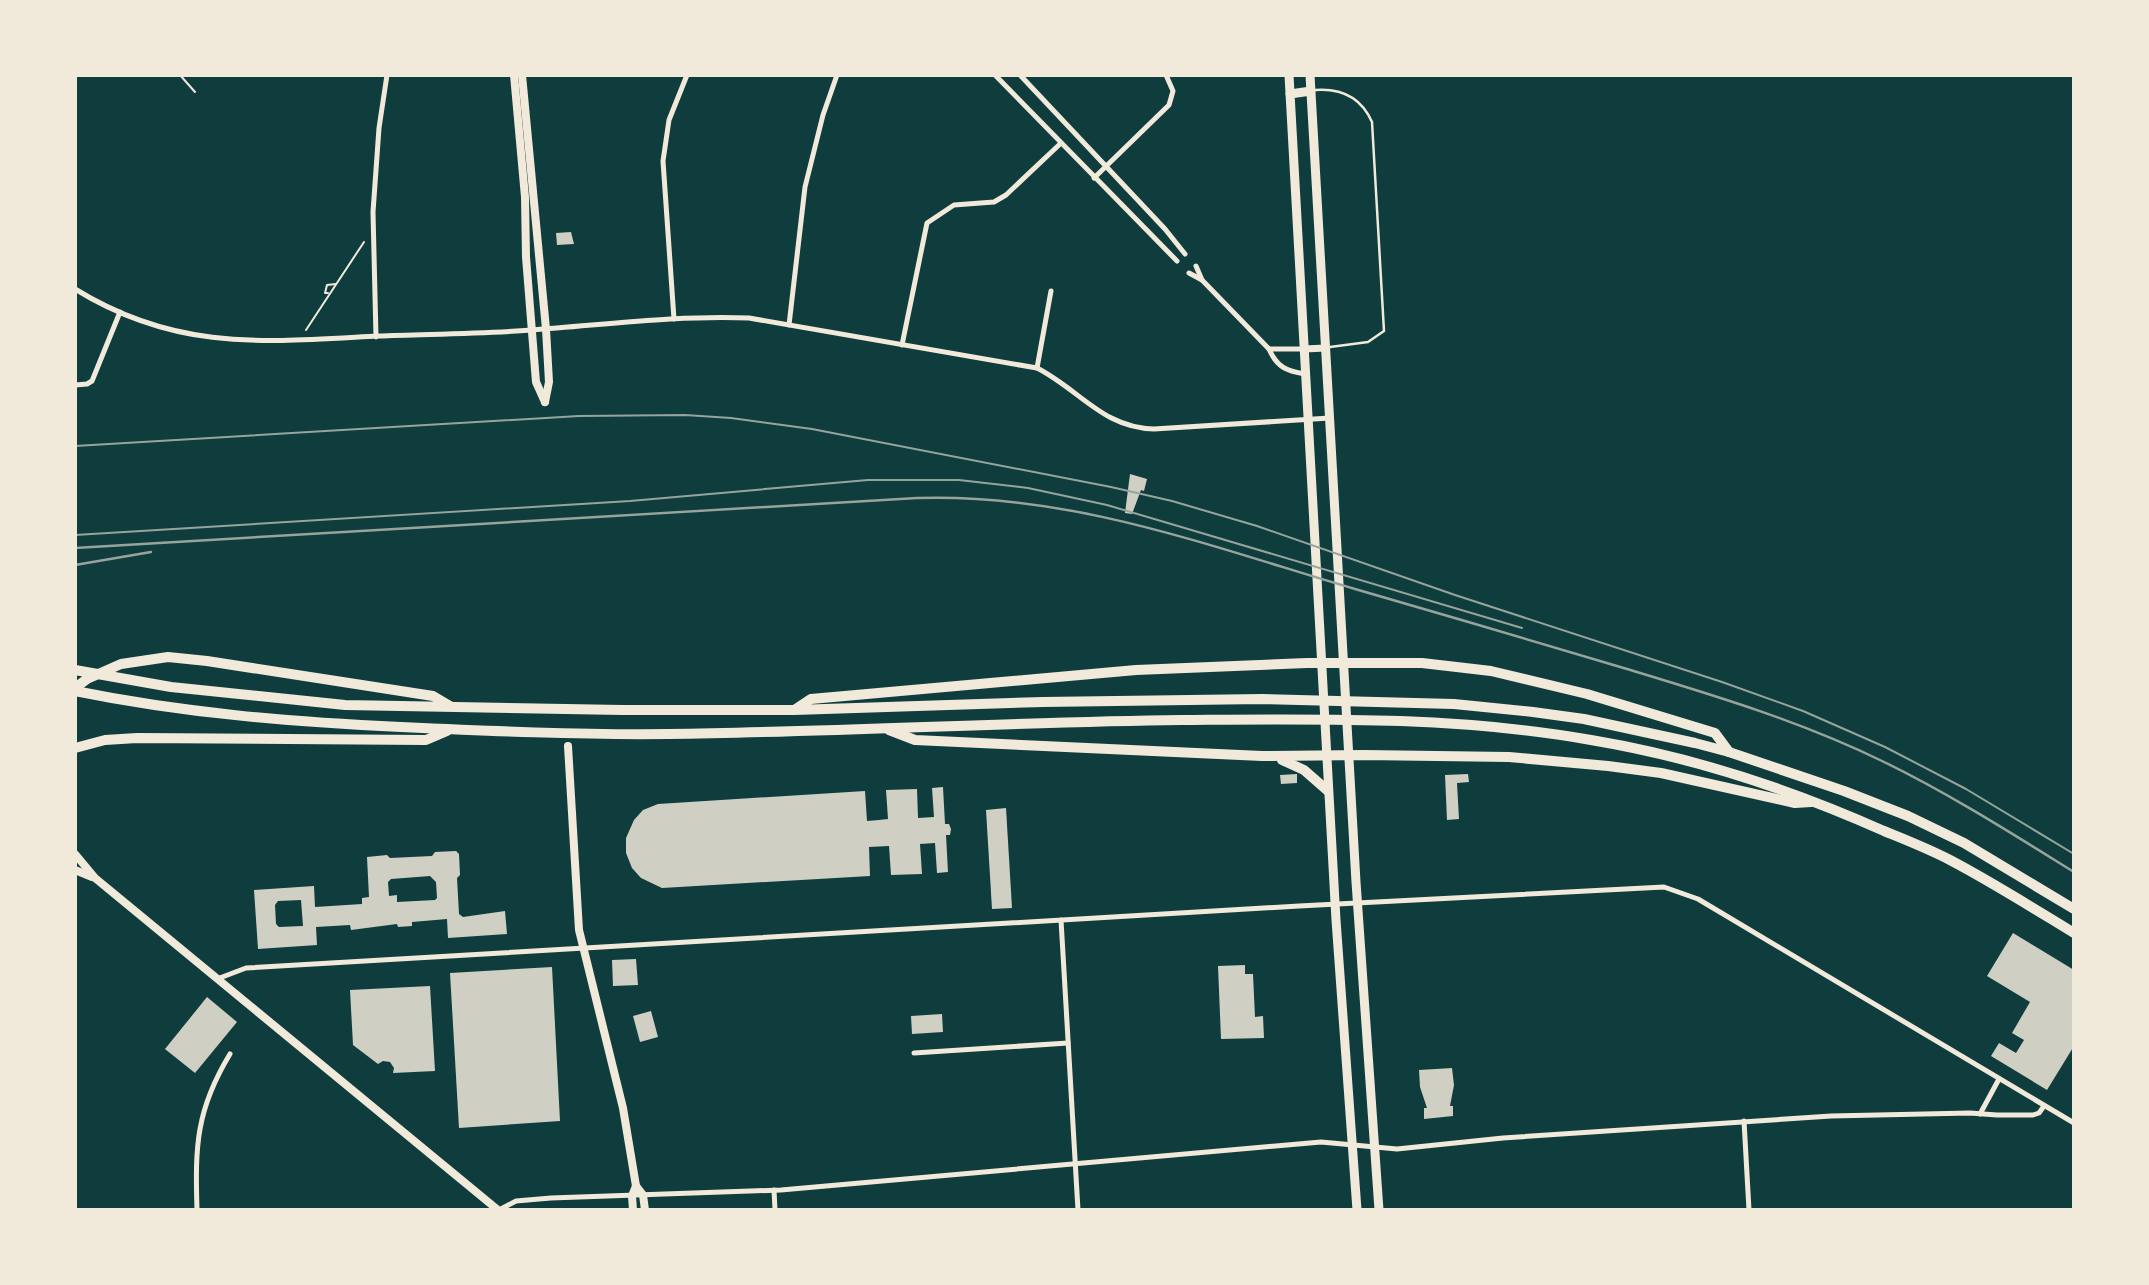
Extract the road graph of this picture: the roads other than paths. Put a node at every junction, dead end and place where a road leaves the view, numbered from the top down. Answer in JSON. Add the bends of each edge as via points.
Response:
{"nodes":[{"id":1,"x":387,"y":75,"type":"edge"},
{"id":2,"x":514,"y":75,"type":"edge"},
{"id":3,"x":522,"y":75,"type":"edge"},
{"id":4,"x":687,"y":75,"type":"edge"},
{"id":5,"x":837,"y":75,"type":"edge"},
{"id":6,"x":995,"y":75,"type":"edge"},
{"id":7,"x":1020,"y":75,"type":"edge"},
{"id":8,"x":1167,"y":75,"type":"edge"},
{"id":9,"x":1289,"y":75,"type":"edge"},
{"id":10,"x":1310,"y":75,"type":"edge"},
{"id":11,"x":1311,"y":91,"type":"junction"},
{"id":12,"x":1290,"y":94,"type":"junction"},
{"id":13,"x":1060,"y":145,"type":"junction"},
{"id":14,"x":1105,"y":167,"type":"junction"},
{"id":15,"x":1094,"y":178,"type":"junction"},
{"id":16,"x":1174,"y":240,"type":"junction"},
{"id":17,"x":1165,"y":249,"type":"junction"},
{"id":18,"x":1185,"y":254,"type":"dead end"},
{"id":19,"x":1177,"y":261,"type":"dead end"},
{"id":20,"x":1196,"y":266,"type":"dead end"},
{"id":21,"x":1189,"y":273,"type":"dead end"},
{"id":22,"x":1202,"y":280,"type":"junction"},
{"id":23,"x":75,"y":289,"type":"edge"},
{"id":24,"x":1051,"y":291,"type":"dead end"},
{"id":25,"x":120,"y":312,"type":"junction"},
{"id":26,"x":674,"y":319,"type":"junction"},
{"id":27,"x":789,"y":325,"type":"junction"},
{"id":28,"x":546,"y":329,"type":"junction"},
{"id":29,"x":531,"y":330,"type":"junction"},
{"id":30,"x":376,"y":337,"type":"junction"},
{"id":31,"x":902,"y":345,"type":"junction"},
{"id":32,"x":1326,"y":348,"type":"junction"},
{"id":33,"x":1269,"y":349,"type":"junction"},
{"id":34,"x":1304,"y":349,"type":"junction"},
{"id":35,"x":1037,"y":369,"type":"junction"},
{"id":36,"x":1305,"y":374,"type":"junction"},
{"id":37,"x":75,"y":385,"type":"edge"},
{"id":38,"x":1330,"y":418,"type":"junction"},
{"id":39,"x":1307,"y":419,"type":"junction"},
{"id":40,"x":1321,"y":663,"type":"junction"},
{"id":41,"x":1344,"y":663,"type":"junction"},
{"id":42,"x":75,"y":670,"type":"edge"},
{"id":43,"x":75,"y":689,"type":"edge"},
{"id":44,"x":450,"y":706,"type":"junction"},
{"id":45,"x":794,"y":710,"type":"junction"},
{"id":46,"x":883,"y":728,"type":"junction"},
{"id":47,"x":450,"y":729,"type":"junction"},
{"id":48,"x":568,"y":746,"type":"dead end"},
{"id":49,"x":75,"y":748,"type":"edge"},
{"id":50,"x":1729,"y":752,"type":"junction"},
{"id":51,"x":1348,"y":755,"type":"junction"},
{"id":52,"x":1326,"y":756,"type":"junction"},
{"id":53,"x":1269,"y":757,"type":"junction"},
{"id":54,"x":1328,"y":791,"type":"junction"},
{"id":55,"x":1819,"y":802,"type":"junction"},
{"id":56,"x":75,"y":853,"type":"edge"},
{"id":57,"x":75,"y":870,"type":"edge"},
{"id":58,"x":95,"y":878,"type":"junction"},
{"id":59,"x":1357,"y":902,"type":"junction"},
{"id":60,"x":1335,"y":904,"type":"junction"},
{"id":61,"x":2074,"y":909,"type":"edge"},
{"id":62,"x":1061,"y":920,"type":"junction"},
{"id":63,"x":2074,"y":933,"type":"edge"},
{"id":64,"x":582,"y":948,"type":"junction"},
{"id":65,"x":217,"y":979,"type":"junction"},
{"id":66,"x":1068,"y":1043,"type":"junction"},
{"id":67,"x":914,"y":1053,"type":"dead end"},
{"id":68,"x":230,"y":1054,"type":"dead end"},
{"id":69,"x":1999,"y":1079,"type":"junction"},
{"id":70,"x":2044,"y":1106,"type":"junction"},
{"id":71,"x":1980,"y":1114,"type":"junction"},
{"id":72,"x":1744,"y":1121,"type":"junction"},
{"id":73,"x":2074,"y":1123,"type":"edge"},
{"id":74,"x":1353,"y":1144,"type":"junction"},
{"id":75,"x":1374,"y":1146,"type":"junction"},
{"id":76,"x":1075,"y":1164,"type":"junction"},
{"id":77,"x":636,"y":1186,"type":"junction"},
{"id":78,"x":774,"y":1190,"type":"junction"},
{"id":79,"x":643,"y":1195,"type":"junction"},
{"id":80,"x":632,"y":1196,"type":"junction"},
{"id":81,"x":197,"y":1210,"type":"edge"},
{"id":82,"x":498,"y":1210,"type":"edge"},
{"id":83,"x":633,"y":1210,"type":"edge"},
{"id":84,"x":645,"y":1210,"type":"edge"},
{"id":85,"x":775,"y":1210,"type":"edge"},
{"id":86,"x":1078,"y":1210,"type":"edge"},
{"id":87,"x":1357,"y":1210,"type":"edge"},
{"id":88,"x":1379,"y":1210,"type":"edge"},
{"id":89,"x":1749,"y":1210,"type":"edge"}],
"edges":[{"from":1,"to":30,"type":"street","via":[[373,212]]},
{"from":2,"to":29,"type":"main road"},
{"from":3,"to":28,"type":"main road"},
{"from":4,"to":26,"type":"street","via":[[669,120],[663,160]]},
{"from":5,"to":27,"type":"street","via":[[805,187]]},
{"from":6,"to":13,"type":"street"},
{"from":7,"to":14,"type":"street"},
{"from":8,"to":14,"type":"street","via":[[1173,91],[1169,105]]},
{"from":9,"to":12,"type":"main road"},
{"from":10,"to":11,"type":"main road"},
{"from":11,"to":12,"type":"main road"},
{"from":11,"to":32,"type":"main road"},
{"from":11,"to":32,"type":"lane","via":[[1341,91],[1366,108],[1372,122],[1384,331],[1368,342]]},
{"from":12,"to":34,"type":"main road"},
{"from":13,"to":15,"type":"street"},
{"from":13,"to":31,"type":"street","via":[[1006,195],[994,202],[954,205],[927,223]]},
{"from":14,"to":15,"type":"street"},
{"from":14,"to":16,"type":"street"},
{"from":15,"to":17,"type":"street"},
{"from":16,"to":17,"type":"street"},
{"from":16,"to":18,"type":"street"},
{"from":17,"to":19,"type":"street"},
{"from":20,"to":22,"type":"street"},
{"from":21,"to":22,"type":"street"},
{"from":22,"to":33,"type":"street"},
{"from":23,"to":25,"type":"street"},
{"from":24,"to":35,"type":"street"},
{"from":25,"to":30,"type":"street","via":[[170,331],[209,338]]},
{"from":25,"to":37,"type":"street","via":[[92,381]]},
{"from":26,"to":27,"type":"street","via":[[737,318]]},
{"from":26,"to":28,"type":"street"},
{"from":27,"to":31,"type":"street"},
{"from":28,"to":29,"type":"street"},
{"from":28,"to":29,"type":"main road","via":[[549,382],[545,402],[536,382]]},
{"from":29,"to":30,"type":"street"},
{"from":31,"to":35,"type":"street"},
{"from":32,"to":34,"type":"street"},
{"from":32,"to":38,"type":"main road"},
{"from":33,"to":34,"type":"street"},
{"from":33,"to":36,"type":"street","via":[[1280,366]]},
{"from":34,"to":36,"type":"main road"},
{"from":35,"to":39,"type":"street","via":[[1107,417],[1128,426],[1154,429]]},
{"from":36,"to":39,"type":"main road"},
{"from":38,"to":39,"type":"street"},
{"from":38,"to":41,"type":"main road"},
{"from":39,"to":40,"type":"main road"},
{"from":40,"to":41,"type":"highway"},
{"from":40,"to":45,"type":"highway","via":[[1136,670],[969,683],[811,699]]},
{"from":40,"to":52,"type":"main road"},
{"from":41,"to":50,"type":"highway","via":[[1469,667],[1543,683],[1715,733]]},
{"from":41,"to":51,"type":"main road"},
{"from":42,"to":44,"type":"highway","via":[[262,698]]},
{"from":43,"to":44,"type":"highway","via":[[121,664],[184,658],[433,695]]},
{"from":43,"to":47,"type":"highway","via":[[173,708],[261,718]]},
{"from":44,"to":45,"type":"highway"},
{"from":45,"to":50,"type":"highway","via":[[1043,702],[1373,701],[1480,706],[1584,719]]},
{"from":46,"to":47,"type":"highway","via":[[664,734]]},
{"from":46,"to":53,"type":"highway","via":[[915,740]]},
{"from":46,"to":55,"type":"highway","via":[[1298,720],[1489,727],[1594,740],[1692,762]]},
{"from":47,"to":49,"type":"highway","via":[[426,740],[137,738]]},
{"from":48,"to":64,"type":"main road"},
{"from":50,"to":61,"type":"highway","via":[[1908,816],[1964,843]]},
{"from":51,"to":52,"type":"highway"},
{"from":51,"to":55,"type":"highway","via":[[1509,757],[1608,766],[1795,803]]},
{"from":51,"to":59,"type":"main road"},
{"from":52,"to":53,"type":"highway"},
{"from":52,"to":54,"type":"main road"},
{"from":53,"to":54,"type":"highway","via":[[1299,767]]},
{"from":54,"to":60,"type":"main road"},
{"from":55,"to":63,"type":"highway","via":[[1948,858]]},
{"from":56,"to":58,"type":"main road"},
{"from":57,"to":58,"type":"main road"},
{"from":58,"to":65,"type":"main road"},
{"from":59,"to":60,"type":"street"},
{"from":59,"to":69,"type":"street","via":[[1648,887],[1678,890]]},
{"from":59,"to":75,"type":"main road"},
{"from":60,"to":62,"type":"street"},
{"from":60,"to":74,"type":"main road"},
{"from":62,"to":64,"type":"street"},
{"from":62,"to":66,"type":"street"},
{"from":64,"to":65,"type":"street","via":[[246,968]]},
{"from":64,"to":77,"type":"main road","via":[[624,1108]]},
{"from":65,"to":82,"type":"main road"},
{"from":66,"to":67,"type":"street"},
{"from":66,"to":76,"type":"street"},
{"from":68,"to":81,"type":"street","via":[[209,1095],[198,1133]]},
{"from":69,"to":70,"type":"street"},
{"from":69,"to":71,"type":"street"},
{"from":70,"to":71,"type":"street","via":[[2036,1114]]},
{"from":70,"to":73,"type":"street"},
{"from":71,"to":72,"type":"street"},
{"from":72,"to":75,"type":"street","via":[[1397,1149]]},
{"from":72,"to":89,"type":"street"},
{"from":74,"to":75,"type":"street"},
{"from":74,"to":76,"type":"street","via":[[1321,1142]]},
{"from":74,"to":87,"type":"main road"},
{"from":75,"to":88,"type":"main road"},
{"from":76,"to":78,"type":"street"},
{"from":76,"to":86,"type":"street"},
{"from":77,"to":79,"type":"main road"},
{"from":77,"to":80,"type":"main road"},
{"from":78,"to":79,"type":"street"},
{"from":78,"to":85,"type":"street"},
{"from":79,"to":80,"type":"street"},
{"from":79,"to":84,"type":"main road"},
{"from":80,"to":82,"type":"street","via":[[516,1202]]},
{"from":80,"to":83,"type":"main road"}]}
